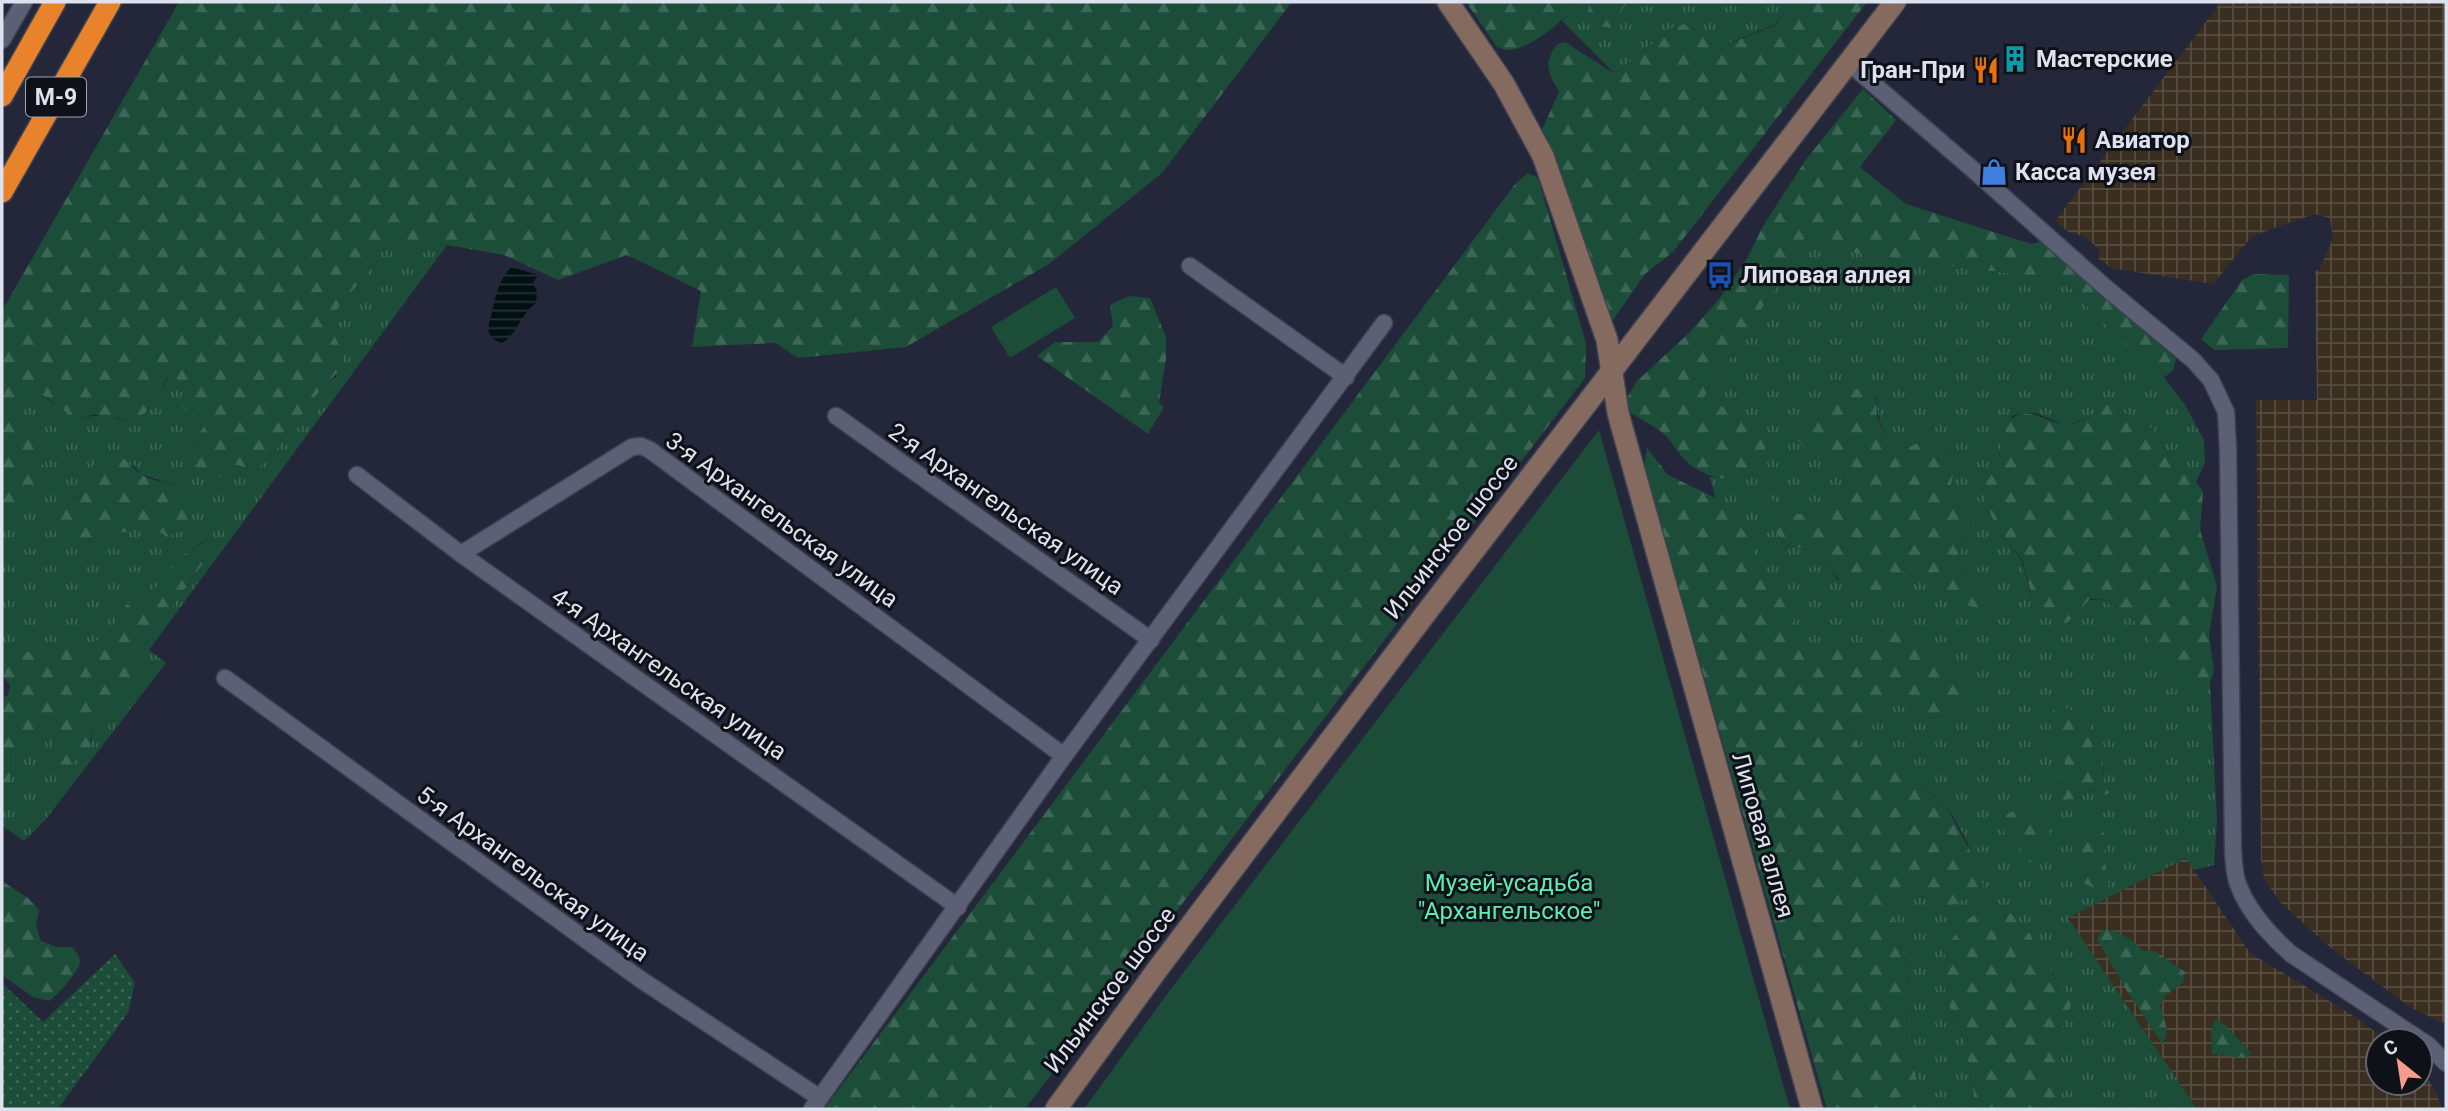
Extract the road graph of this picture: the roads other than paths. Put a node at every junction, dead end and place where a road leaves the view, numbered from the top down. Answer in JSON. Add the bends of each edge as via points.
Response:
{"nodes":[{"id":1,"x":24,"y":2,"type":"edge"},
{"id":2,"x":55,"y":2,"type":"edge"},
{"id":3,"x":110,"y":2,"type":"edge"},
{"id":4,"x":1448,"y":2,"type":"edge"},
{"id":5,"x":1895,"y":2,"type":"edge"},
{"id":6,"x":2,"y":40,"type":"edge"},
{"id":7,"x":1849,"y":63,"type":"junction"},
{"id":8,"x":2,"y":96,"type":"edge"},
{"id":9,"x":2,"y":192,"type":"edge"},
{"id":10,"x":1190,"y":266,"type":"dead end"},
{"id":11,"x":1384,"y":323,"type":"dead end"},
{"id":12,"x":1613,"y":371,"type":"junction"},
{"id":13,"x":1346,"y":377,"type":"junction"},
{"id":14,"x":836,"y":416,"type":"dead end"},
{"id":15,"x":357,"y":475,"type":"dead end"},
{"id":16,"x":461,"y":554,"type":"junction"},
{"id":17,"x":1151,"y":640,"type":"junction"},
{"id":18,"x":225,"y":678,"type":"dead end"},
{"id":19,"x":1064,"y":756,"type":"junction"},
{"id":20,"x":958,"y":907,"type":"junction"},
{"id":21,"x":2446,"y":1063,"type":"edge"},
{"id":22,"x":816,"y":1104,"type":"edge"},
{"id":23,"x":1056,"y":1109,"type":"edge"},
{"id":24,"x":1812,"y":1109,"type":"edge"}],
"edges":[{"from":1,"to":6,"type":"street"},
{"from":2,"to":8,"type":"highway","number":"М-9"},
{"from":3,"to":9,"type":"highway","number":"М-9"},
{"from":4,"to":12,"type":"main road","name":"Липовая аллея","via":[[1504,84],[1542,156],[1607,340]]},
{"from":5,"to":7,"type":"main road","name":"Ильинское шоссе"},
{"from":7,"to":12,"type":"main road","name":"Ильинское шоссе"},
{"from":7,"to":21,"type":"street","via":[[2182,349],[2211,380],[2226,412],[2228,449],[2237,883],[2271,936],[2291,954],[2428,1045]]},
{"from":10,"to":13,"type":"street"},
{"from":11,"to":13,"type":"street"},
{"from":12,"to":23,"type":"main road","name":"Ильинское шоссе","via":[[1384,668]]},
{"from":12,"to":24,"type":"main road","name":"Липовая аллея","via":[[1618,413]]},
{"from":13,"to":17,"type":"street"},
{"from":14,"to":17,"type":"street","name":"2-я Архангельская улица"},
{"from":15,"to":16,"type":"street","name":"4-я Архангельская улица"},
{"from":16,"to":19,"type":"street","name":"3-я Архангельская улица","via":[[632,447],[641,446]]},
{"from":16,"to":20,"type":"street","name":"4-я Архангельская улица"},
{"from":17,"to":19,"type":"street"},
{"from":18,"to":22,"type":"street","name":"5-я Архангельская улица"},
{"from":19,"to":20,"type":"street"},
{"from":20,"to":22,"type":"street"}]}
